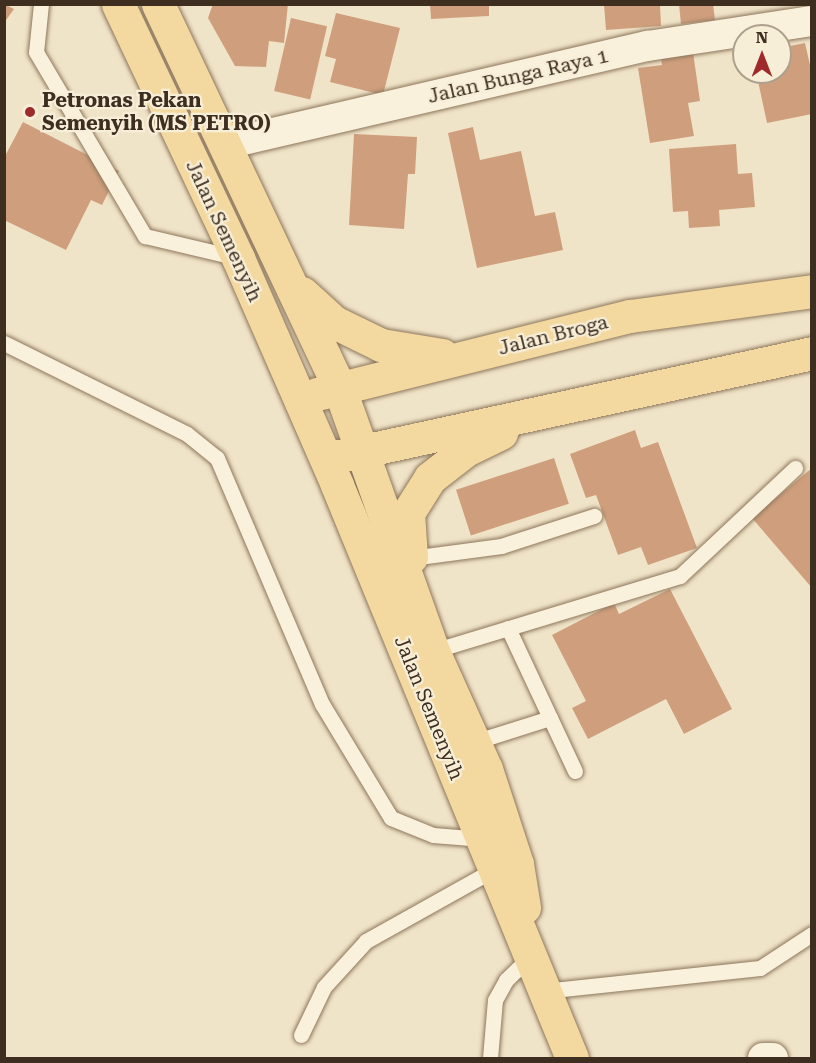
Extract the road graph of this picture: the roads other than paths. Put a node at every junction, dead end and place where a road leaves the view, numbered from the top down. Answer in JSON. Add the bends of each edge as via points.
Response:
{"nodes":[{"id":1,"x":41,"y":4,"type":"edge"},
{"id":2,"x":118,"y":4,"type":"edge"},
{"id":3,"x":158,"y":4,"type":"edge"},
{"id":4,"x":812,"y":21,"type":"edge"},
{"id":5,"x":226,"y":144,"type":"junction"},
{"id":6,"x":238,"y":258,"type":"junction"},
{"id":7,"x":294,"y":286,"type":"junction"},
{"id":8,"x":812,"y":291,"type":"edge"},
{"id":9,"x":4,"y":343,"type":"edge"},
{"id":10,"x":480,"y":353,"type":"junction"},
{"id":11,"x":812,"y":353,"type":"edge"},
{"id":12,"x":339,"y":387,"type":"junction"},
{"id":13,"x":299,"y":399,"type":"junction"},
{"id":14,"x":543,"y":412,"type":"junction"},
{"id":15,"x":369,"y":449,"type":"junction"},
{"id":16,"x":326,"y":459,"type":"junction"},
{"id":17,"x":795,"y":468,"type":"dead end"},
{"id":18,"x":594,"y":516,"type":"dead end"},
{"id":19,"x":410,"y":572,"type":"junction"},
{"id":20,"x":508,"y":628,"type":"junction"},
{"id":21,"x":433,"y":651,"type":"junction"},
{"id":22,"x":550,"y":718,"type":"junction"},
{"id":23,"x":474,"y":742,"type":"junction"},
{"id":24,"x":575,"y":771,"type":"dead end"},
{"id":25,"x":483,"y":839,"type":"junction"},
{"id":26,"x":495,"y":869,"type":"junction"},
{"id":27,"x":812,"y":934,"type":"edge"},
{"id":28,"x":531,"y":956,"type":"junction"},
{"id":29,"x":544,"y":991,"type":"junction"},
{"id":30,"x":301,"y":1035,"type":"dead end"},
{"id":31,"x":490,"y":1059,"type":"edge"},
{"id":32,"x":572,"y":1059,"type":"edge"},
{"id":33,"x":763,"y":1059,"type":"edge"},
{"id":34,"x":773,"y":1059,"type":"edge"}],
"edges":[{"from":1,"to":6,"type":"lane","via":[[36,52],[145,236]]},
{"from":2,"to":6,"type":"main road","name":"Jalan Semenyih"},
{"from":3,"to":5,"type":"main road","name":"Jalan Semenyih"},
{"from":4,"to":5,"type":"street","name":"Jalan Bunga Raya 1","via":[[648,46]]},
{"from":5,"to":7,"type":"main road","name":"Jalan Semenyih"},
{"from":6,"to":13,"type":"main road","name":"Jalan Semenyih"},
{"from":7,"to":10,"type":"main road","via":[[334,322],[381,345],[430,356]]},
{"from":7,"to":12,"type":"main road","name":"Jalan Semenyih"},
{"from":8,"to":10,"type":"main road","name":"Jalan Broga","via":[[630,316]]},
{"from":9,"to":25,"type":"lane","via":[[187,434],[217,458],[322,704],[391,818],[433,835]]},
{"from":10,"to":12,"type":"main road","name":"Jalan Broga"},
{"from":11,"to":14,"type":"main road"},
{"from":12,"to":13,"type":"main road","name":"Jalan Broga"},
{"from":12,"to":15,"type":"main road","name":"Jalan Semenyih"},
{"from":13,"to":16,"type":"main road","name":"Jalan Semenyih"},
{"from":14,"to":15,"type":"main road"},
{"from":14,"to":19,"type":"main road","via":[[466,450],[430,478],[408,513]]},
{"from":15,"to":16,"type":"main road"},
{"from":15,"to":19,"type":"main road","name":"Jalan Semenyih"},
{"from":16,"to":25,"type":"main road","name":"Jalan Semenyih"},
{"from":17,"to":20,"type":"lane","via":[[680,576]]},
{"from":18,"to":19,"type":"lane"},
{"from":19,"to":21,"type":"main road","name":"Jalan Semenyih"},
{"from":20,"to":21,"type":"lane"},
{"from":20,"to":22,"type":"lane"},
{"from":21,"to":23,"type":"main road","name":"Jalan Semenyih"},
{"from":22,"to":23,"type":"lane"},
{"from":22,"to":24,"type":"lane"},
{"from":23,"to":28,"type":"main road","name":"Jalan Semenyih","via":[[518,864]]},
{"from":25,"to":26,"type":"main road","name":"Jalan Semenyih"},
{"from":26,"to":28,"type":"main road","name":"Jalan Semenyih"},
{"from":26,"to":30,"type":"lane","via":[[366,941],[324,987]]},
{"from":27,"to":29,"type":"lane","via":[[760,969]]},
{"from":28,"to":29,"type":"main road","name":"Jalan Semenyih"},
{"from":28,"to":31,"type":"lane","via":[[506,980],[495,1000]]},
{"from":29,"to":32,"type":"main road","name":"Jalan Semenyih"},
{"from":33,"to":34,"type":"street"}]}
